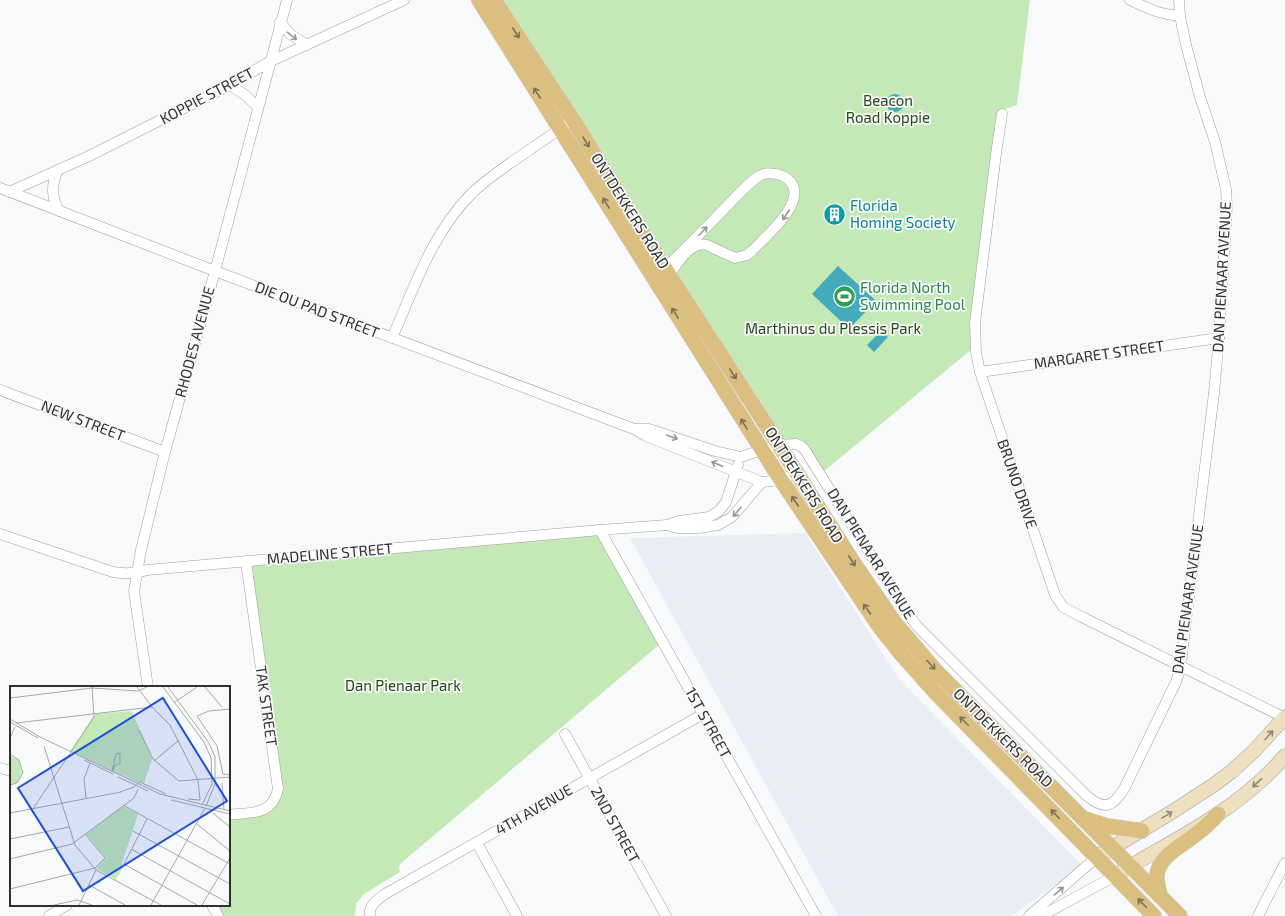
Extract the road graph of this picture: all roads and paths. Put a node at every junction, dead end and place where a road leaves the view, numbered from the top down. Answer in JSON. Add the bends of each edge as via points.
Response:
{"nodes":[{"id":1,"x":287,"y":0,"type":"edge"},
{"id":2,"x":404,"y":0,"type":"edge"},
{"id":3,"x":479,"y":0,"type":"edge"},
{"id":4,"x":494,"y":0,"type":"edge"},
{"id":5,"x":1130,"y":0,"type":"edge"},
{"id":6,"x":1179,"y":0,"type":"edge"},
{"id":7,"x":1180,"y":16,"type":"junction"},
{"id":8,"x":280,"y":22,"type":"junction"},
{"id":9,"x":307,"y":45,"type":"junction"},
{"id":10,"x":269,"y":62,"type":"junction"},
{"id":11,"x":230,"y":85,"type":"junction"},
{"id":12,"x":258,"y":107,"type":"junction"},
{"id":13,"x":1002,"y":114,"type":"dead end"},
{"id":14,"x":573,"y":120,"type":"junction"},
{"id":15,"x":560,"y":130,"type":"junction"},
{"id":16,"x":58,"y":170,"type":"junction"},
{"id":17,"x":5,"y":190,"type":"edge"},
{"id":18,"x":60,"y":211,"type":"junction"},
{"id":19,"x":215,"y":271,"type":"junction"},
{"id":20,"x":667,"y":272,"type":"junction"},
{"id":21,"x":392,"y":338,"type":"junction"},
{"id":22,"x":1219,"y":338,"type":"junction"},
{"id":23,"x":980,"y":372,"type":"junction"},
{"id":24,"x":0,"y":390,"type":"edge"},
{"id":25,"x":634,"y":429,"type":"junction"},
{"id":26,"x":779,"y":445,"type":"junction"},
{"id":27,"x":761,"y":450,"type":"junction"},
{"id":28,"x":165,"y":452,"type":"junction"},
{"id":29,"x":741,"y":457,"type":"junction"},
{"id":30,"x":735,"y":471,"type":"junction"},
{"id":31,"x":796,"y":473,"type":"junction"},
{"id":32,"x":781,"y":480,"type":"junction"},
{"id":33,"x":762,"y":482,"type":"junction"},
{"id":34,"x":667,"y":525,"type":"junction"},
{"id":35,"x":600,"y":530,"type":"junction"},
{"id":36,"x":0,"y":534,"type":"edge"},
{"id":37,"x":246,"y":562,"type":"junction"},
{"id":38,"x":137,"y":573,"type":"junction"},
{"id":39,"x":1182,"y":666,"type":"junction"},
{"id":40,"x":148,"y":686,"type":"edge"},
{"id":41,"x":703,"y":714,"type":"junction"},
{"id":42,"x":1285,"y":717,"type":"edge"},
{"id":43,"x":565,"y":734,"type":"dead end"},
{"id":44,"x":1285,"y":756,"type":"edge"},
{"id":45,"x":0,"y":768,"type":"edge"},
{"id":46,"x":10,"y":771,"type":"edge"},
{"id":47,"x":590,"y":779,"type":"junction"},
{"id":48,"x":1218,"y":814,"type":"junction"},
{"id":49,"x":230,"y":815,"type":"edge"},
{"id":50,"x":1084,"y":819,"type":"junction"},
{"id":51,"x":1142,"y":831,"type":"junction"},
{"id":52,"x":477,"y":843,"type":"junction"},
{"id":53,"x":1112,"y":848,"type":"junction"},
{"id":54,"x":1097,"y":857,"type":"junction"},
{"id":55,"x":1285,"y":863,"type":"edge"},
{"id":56,"x":1130,"y":866,"type":"junction"},
{"id":57,"x":1115,"y":876,"type":"junction"},
{"id":58,"x":1160,"y":896,"type":"junction"},
{"id":59,"x":213,"y":906,"type":"edge"},
{"id":60,"x":66,"y":910,"type":"edge"},
{"id":61,"x":369,"y":914,"type":"edge"},
{"id":62,"x":49,"y":916,"type":"edge"},
{"id":63,"x":218,"y":916,"type":"edge"},
{"id":64,"x":517,"y":916,"type":"edge"},
{"id":65,"x":666,"y":916,"type":"edge"},
{"id":66,"x":816,"y":916,"type":"edge"},
{"id":67,"x":1030,"y":916,"type":"edge"},
{"id":68,"x":1041,"y":916,"type":"edge"},
{"id":69,"x":1154,"y":916,"type":"edge"},
{"id":70,"x":1180,"y":916,"type":"edge"},
{"id":71,"x":1258,"y":916,"type":"edge"}],
"edges":[{"from":1,"to":8,"type":"street","name":"RHODES AVENUE"},
{"from":2,"to":9,"type":"street","name":"KOPPIE STREET"},
{"from":15,"to":3,"type":"main road","name":"ONTDEKKERS ROAD","one_way":true},
{"from":4,"to":14,"type":"main road","name":"ONTDEKKERS ROAD","one_way":true},
{"from":5,"to":7,"type":"street","via":[[1159,13]]},
{"from":6,"to":7,"type":"street","name":"DAN PIENAAR AVENUE"},
{"from":7,"to":22,"type":"street","name":"DAN PIENAAR AVENUE","via":[[1192,69],[1215,142],[1226,189]]},
{"from":8,"to":9,"type":"street","one_way":true,"via":[[290,34]]},
{"from":8,"to":10,"type":"street","name":"RHODES AVENUE"},
{"from":9,"to":10,"type":"street","name":"KOPPIE STREET"},
{"from":10,"to":11,"type":"street","name":"KOPPIE STREET"},
{"from":10,"to":12,"type":"street","name":"RHODES AVENUE"},
{"from":11,"to":12,"type":"street"},
{"from":11,"to":16,"type":"street","name":"KOPPIE STREET"},
{"from":12,"to":19,"type":"street","name":"RHODES AVENUE"},
{"from":13,"to":23,"type":"street","name":"BRUNO DRIVE","via":[[975,323],[975,346]]},
{"from":14,"to":15,"type":"street"},
{"from":14,"to":20,"type":"main road","name":"ONTDEKKERS ROAD","one_way":true},
{"from":15,"to":21,"type":"street","via":[[484,182],[459,208],[429,254]]},
{"from":27,"to":15,"type":"main road","name":"ONTDEKKERS ROAD","one_way":true},
{"from":16,"to":17,"type":"street","name":"KOPPIE STREET"},
{"from":16,"to":18,"type":"street","via":[[52,192]]},
{"from":17,"to":18,"type":"street","name":"DIE OU PAD STREET"},
{"from":18,"to":19,"type":"street","name":"DIE OU PAD STREET"},
{"from":19,"to":21,"type":"street","name":"DIE OU PAD STREET"},
{"from":19,"to":28,"type":"street","name":"RHODES AVENUE"},
{"from":20,"to":20,"type":"street","one_way":true,"via":[[759,176],[767,173],[779,175],[790,182],[795,195],[791,206],[782,220],[747,255],[736,258],[707,245],[698,244]]},
{"from":20,"to":26,"type":"main road","name":"ONTDEKKERS ROAD","one_way":true},
{"from":21,"to":25,"type":"street","name":"DIE OU PAD STREET"},
{"from":22,"to":23,"type":"street","name":"MARGARET STREET"},
{"from":22,"to":39,"type":"street","name":"DAN PIENAAR AVENUE"},
{"from":23,"to":39,"type":"street","name":"BRUNO DRIVE","via":[[1053,591],[1060,603],[1071,612]]},
{"from":24,"to":28,"type":"street","name":"NEW STREET"},
{"from":25,"to":29,"type":"street","name":"DIE OU PAD STREET","one_way":true,"via":[[649,429]]},
{"from":30,"to":25,"type":"street","name":"DIE OU PAD STREET","one_way":true},
{"from":26,"to":27,"type":"street"},
{"from":26,"to":31,"type":"main road","name":"ONTDEKKERS ROAD"},
{"from":26,"to":39,"type":"street","name":"DAN PIENAAR AVENUE","via":[[796,444],[805,450],[916,626],[1094,802],[1105,806],[1114,802],[1124,789]]},
{"from":27,"to":29,"type":"street"},
{"from":27,"to":32,"type":"main road","name":"ONTDEKKERS ROAD"},
{"from":28,"to":38,"type":"street","name":"RHODES AVENUE"},
{"from":29,"to":30,"type":"street","name":"MADELINE STREET"},
{"from":30,"to":33,"type":"street","name":"DIE OU PAD STREET"},
{"from":30,"to":34,"type":"street","name":"MADELINE STREET","via":[[726,502],[719,511],[709,517]]},
{"from":31,"to":32,"type":"street","name":"DIE OU PAD STREET"},
{"from":31,"to":50,"type":"main road","name":"ONTDEKKERS ROAD","one_way":true,"via":[[853,562],[905,636],[936,671]]},
{"from":32,"to":33,"type":"street","name":"DIE OU PAD STREET"},
{"from":54,"to":32,"type":"main road","name":"ONTDEKKERS ROAD","one_way":true,"via":[[958,716],[898,650],[868,611]]},
{"from":33,"to":34,"type":"street","name":"MADELINE STREET","one_way":true,"via":[[732,517],[718,525],[699,528],[677,528]]},
{"from":34,"to":35,"type":"street","name":"MADELINE STREET"},
{"from":35,"to":37,"type":"street","name":"MADELINE STREET"},
{"from":35,"to":41,"type":"street","name":"1ST STREET"},
{"from":36,"to":38,"type":"street","name":"MADELINE STREET","via":[[113,572]]},
{"from":37,"to":38,"type":"street","name":"MADELINE STREET"},
{"from":37,"to":49,"type":"street","name":"TAK STREET","via":[[278,790],[276,799],[268,808],[258,812]]},
{"from":38,"to":40,"type":"street","name":"RHODES AVENUE","via":[[134,591]]},
{"from":39,"to":42,"type":"street","name":"BRUNO DRIVE"},
{"from":41,"to":47,"type":"street","name":"4TH AVENUE"},
{"from":41,"to":66,"type":"street","name":"1ST STREET"},
{"from":51,"to":42,"type":"main road","one_way":true,"via":[[1231,772]]},
{"from":43,"to":47,"type":"street","name":"2ND STREET"},
{"from":44,"to":48,"type":"main road","one_way":true,"via":[[1250,790]]},
{"from":45,"to":46,"type":"street"},
{"from":47,"to":52,"type":"street","name":"4TH AVENUE"},
{"from":47,"to":65,"type":"street","name":"2ND STREET"},
{"from":48,"to":56,"type":"main road"},
{"from":48,"to":58,"type":"main road","via":[[1176,848],[1161,864],[1157,873]]},
{"from":50,"to":51,"type":"main road","via":[[1107,826]]},
{"from":50,"to":53,"type":"main road","name":"ONTDEKKERS ROAD"},
{"from":51,"to":53,"type":"main road"},
{"from":52,"to":61,"type":"street","name":"4TH AVENUE","via":[[385,894],[372,906]]},
{"from":52,"to":64,"type":"street"},
{"from":53,"to":54,"type":"main road"},
{"from":53,"to":56,"type":"main road","name":"ONTDEKKERS ROAD"},
{"from":54,"to":57,"type":"main road","name":"ONTDEKKERS ROAD"},
{"from":67,"to":54,"type":"street","one_way":true},
{"from":55,"to":71,"type":"street"},
{"from":56,"to":57,"type":"main road"},
{"from":56,"to":58,"type":"main road","name":"ONTDEKKERS ROAD"},
{"from":57,"to":68,"type":"street"},
{"from":69,"to":57,"type":"main road","name":"ONTDEKKERS ROAD","one_way":true},
{"from":58,"to":70,"type":"main road","name":"ONTDEKKERS ROAD"},
{"from":59,"to":63,"type":"street"},
{"from":60,"to":62,"type":"street"}]}
